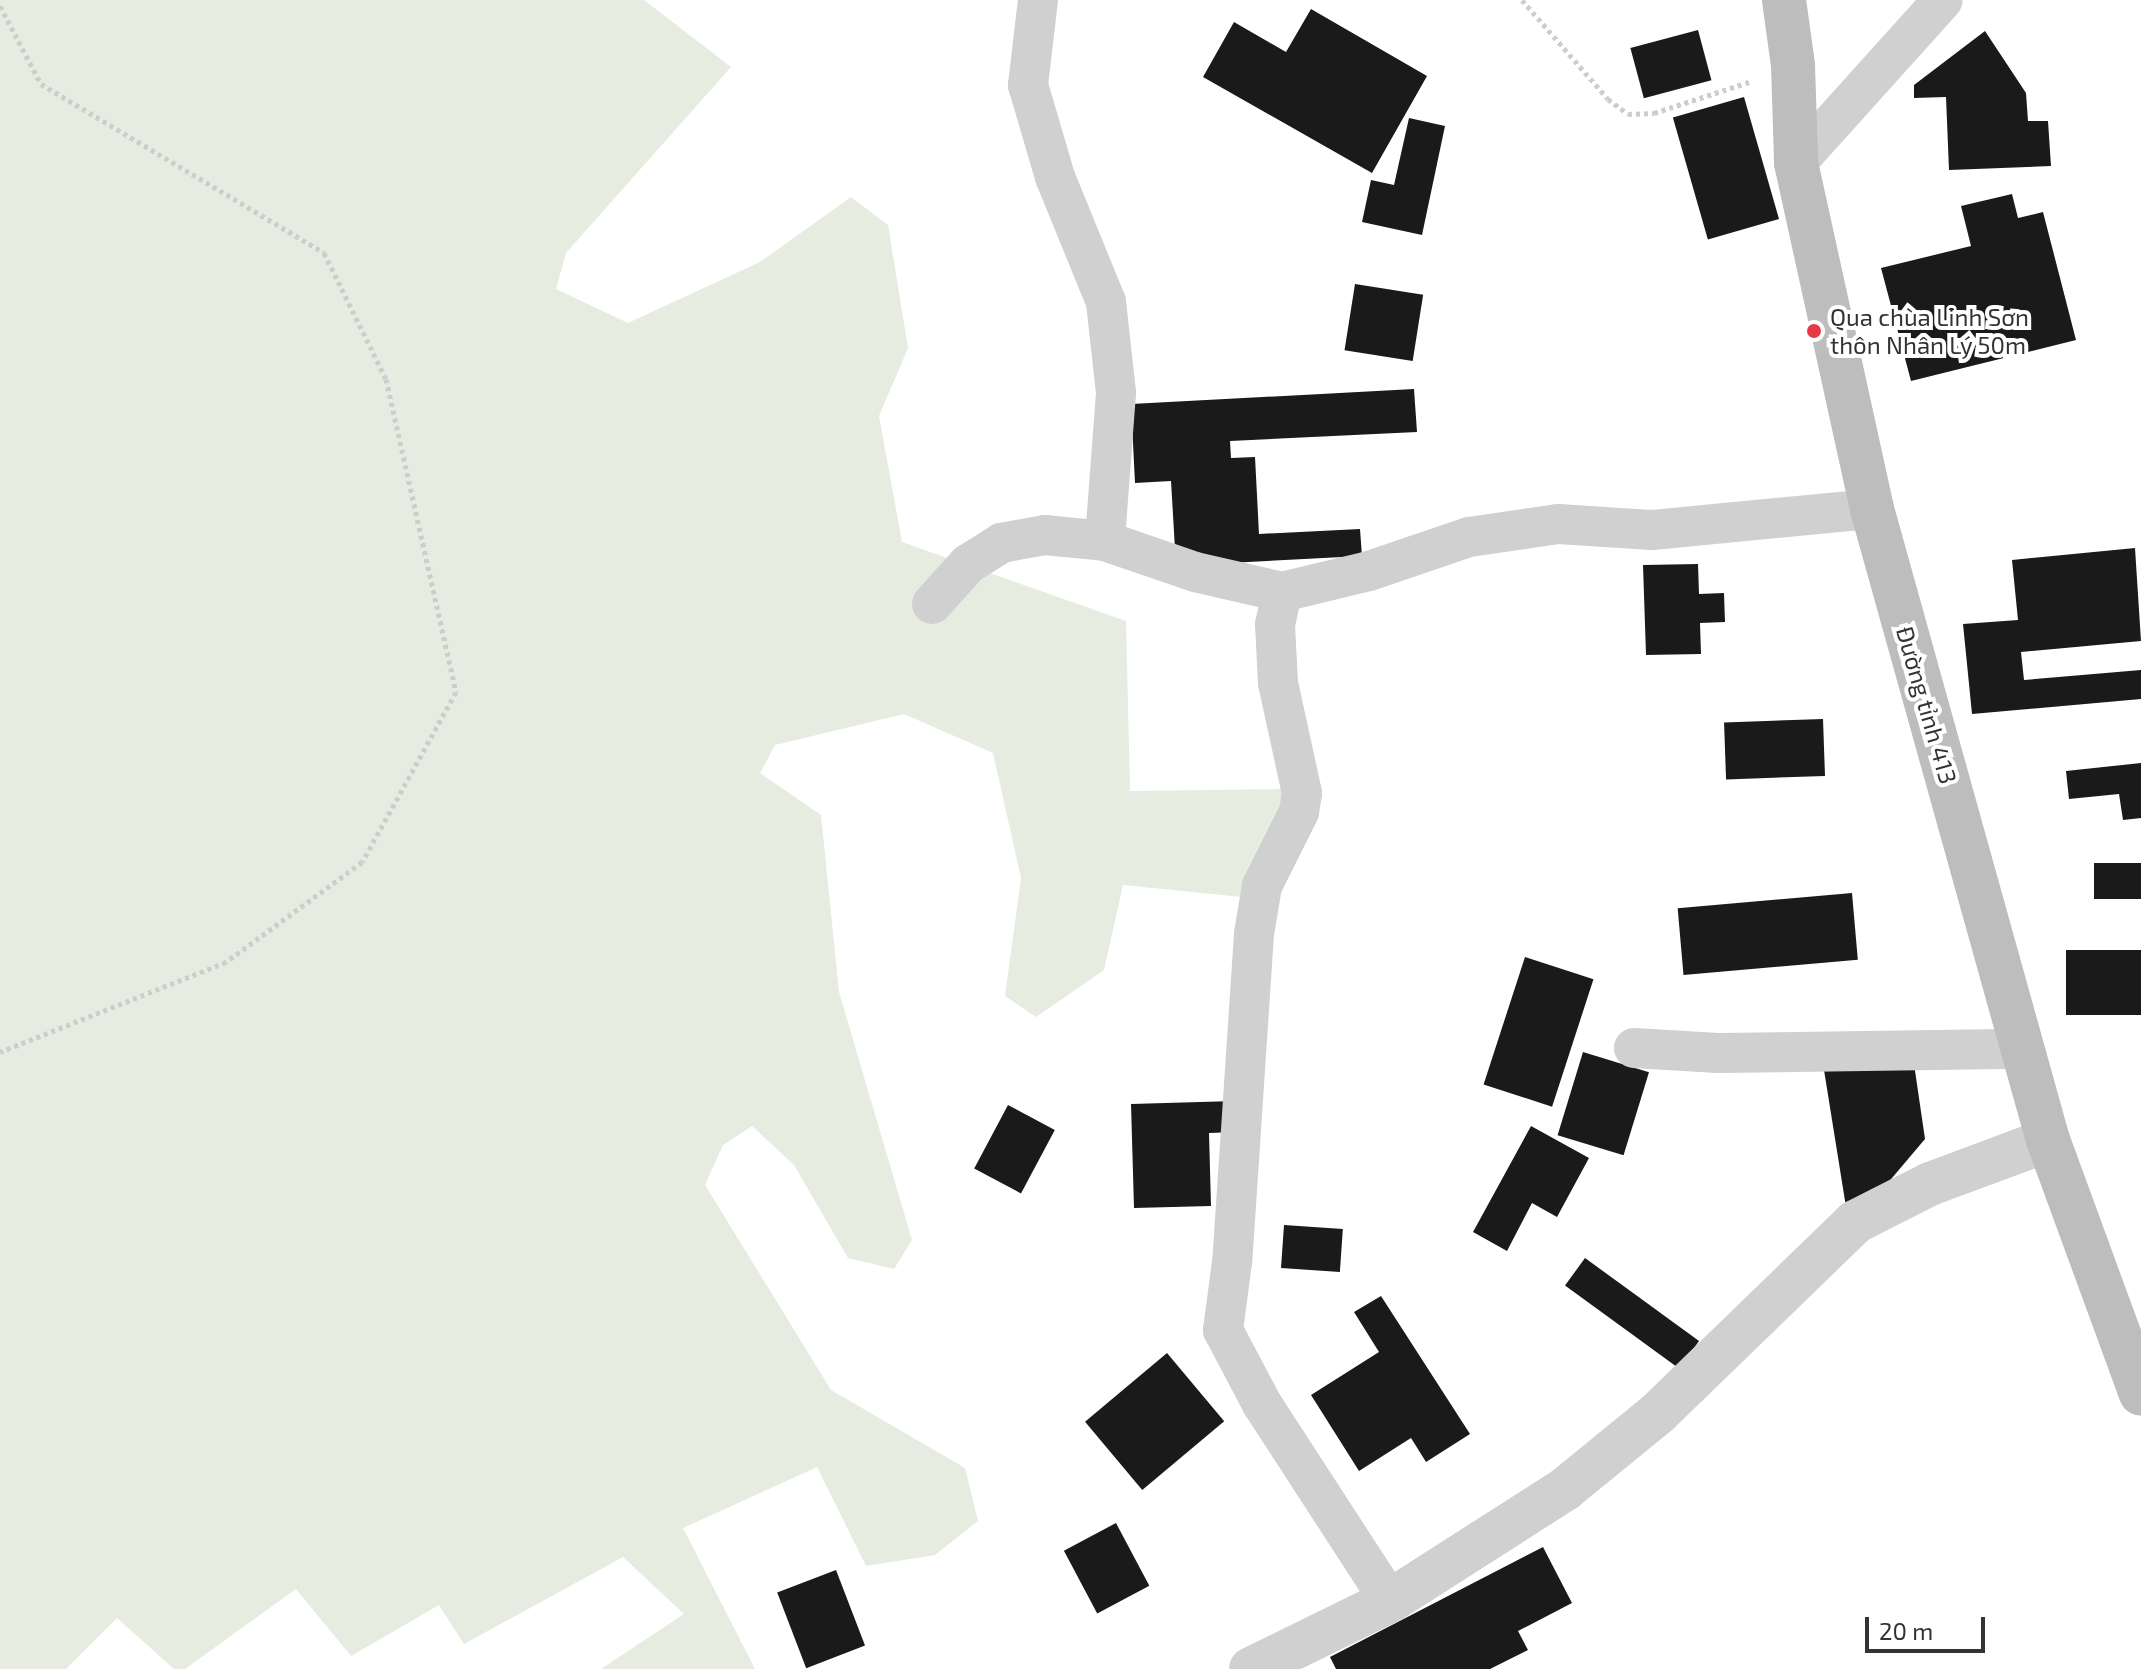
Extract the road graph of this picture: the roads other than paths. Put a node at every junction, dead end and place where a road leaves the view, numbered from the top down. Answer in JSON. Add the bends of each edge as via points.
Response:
{"nodes":[{"id":1,"x":1038,"y":0,"type":"edge"},
{"id":2,"x":1784,"y":0,"type":"edge"},
{"id":3,"x":1943,"y":0,"type":"edge"},
{"id":4,"x":1796,"y":163,"type":"junction"},
{"id":5,"x":1872,"y":509,"type":"junction"},
{"id":6,"x":1105,"y":541,"type":"junction"},
{"id":7,"x":1282,"y":592,"type":"junction"},
{"id":8,"x":932,"y":604,"type":"dead end"},
{"id":9,"x":1634,"y":1048,"type":"dead end"},
{"id":10,"x":2023,"y":1049,"type":"junction"},
{"id":11,"x":2048,"y":1140,"type":"junction"},
{"id":12,"x":2141,"y":1394,"type":"edge"},
{"id":13,"x":1390,"y":1601,"type":"junction"},
{"id":14,"x":1251,"y":1669,"type":"edge"}],
"edges":[{"from":1,"to":6,"type":"street","via":[[1028,85],[1055,177],[1106,302],[1116,393]]},
{"from":2,"to":4,"type":"main road","name":"Đường tỉnh 413","via":[[1793,65]]},
{"from":3,"to":4,"type":"street"},
{"from":4,"to":5,"type":"main road","name":"Đường tỉnh 413"},
{"from":5,"to":7,"type":"street","via":[[1652,530],[1558,524],[1469,537],[1369,571]]},
{"from":5,"to":10,"type":"main road","name":"Đường tỉnh 413"},
{"from":6,"to":7,"type":"street","via":[[1167,564]]},
{"from":6,"to":8,"type":"street","via":[[1045,535],[1001,543],[968,564]]},
{"from":7,"to":13,"type":"street","via":[[1275,624],[1278,683],[1302,793],[1299,812],[1262,886],[1254,934],[1223,1330],[1262,1404]]},
{"from":9,"to":10,"type":"street","via":[[1718,1053]]},
{"from":10,"to":11,"type":"main road","name":"Đường tỉnh 413"},
{"from":11,"to":12,"type":"main road","name":"Đường tỉnh 413"},
{"from":11,"to":13,"type":"street","via":[[1930,1184],[1855,1222],[1657,1414],[1565,1489]]},
{"from":13,"to":14,"type":"street"}]}
